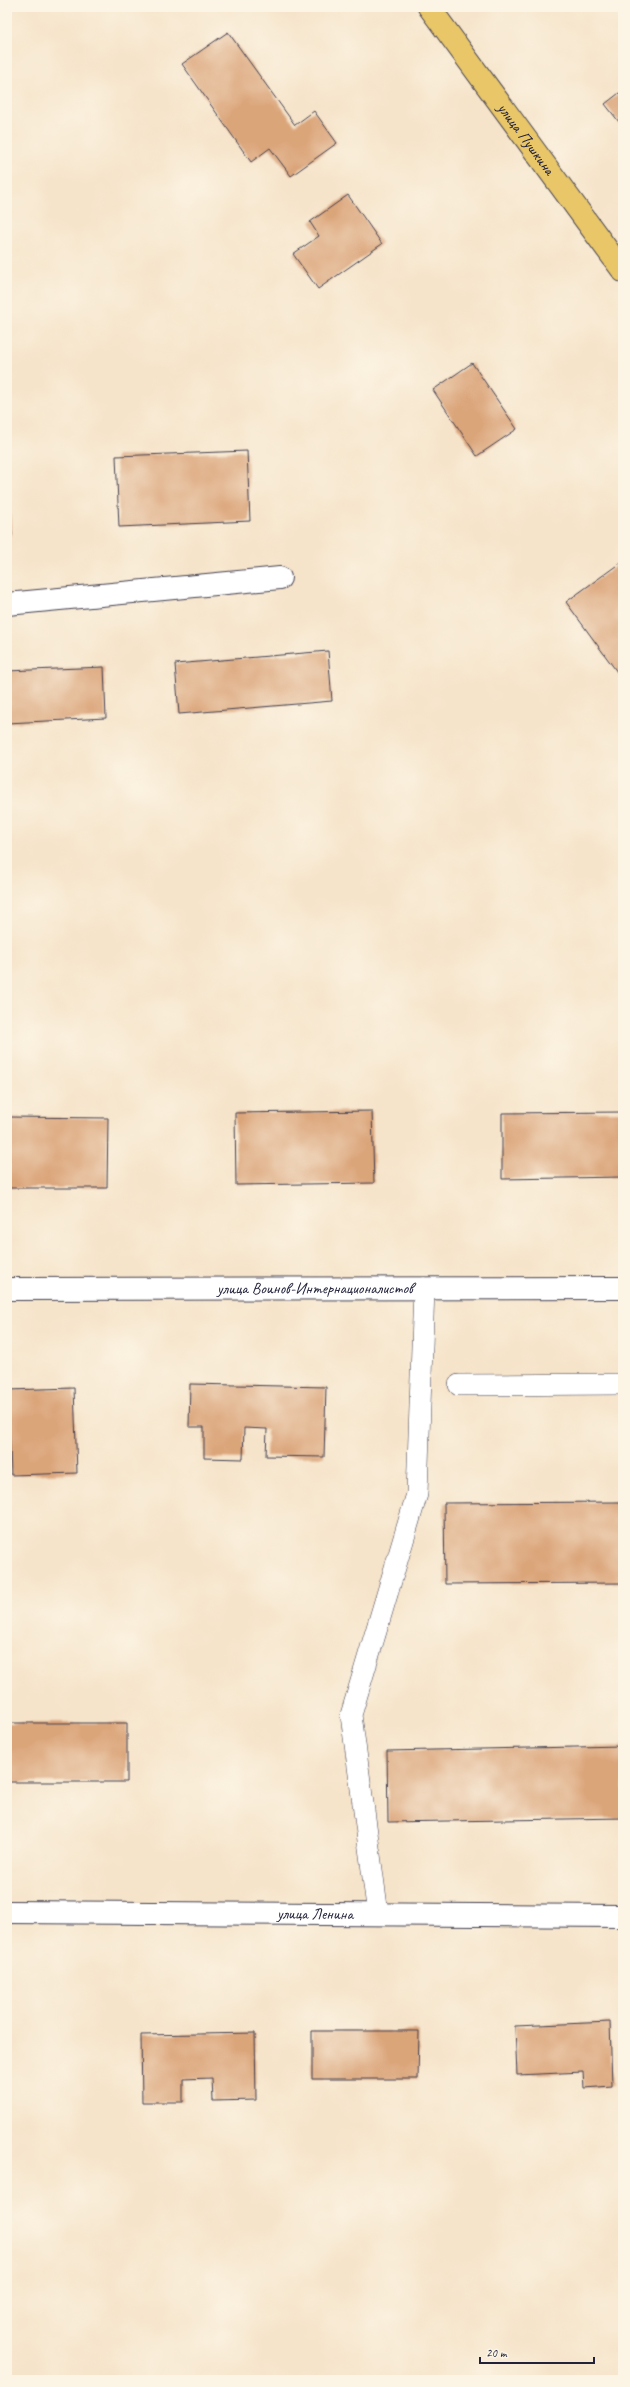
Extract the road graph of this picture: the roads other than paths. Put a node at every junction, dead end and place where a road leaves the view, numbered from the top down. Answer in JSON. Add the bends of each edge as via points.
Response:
{"nodes":[{"id":1,"x":430,"y":7,"type":"edge"},
{"id":2,"x":623,"y":271,"type":"edge"},
{"id":3,"x":280,"y":578,"type":"dead end"},
{"id":4,"x":7,"y":604,"type":"edge"},
{"id":5,"x":424,"y":1288,"type":"junction"},
{"id":6,"x":623,"y":1288,"type":"edge"},
{"id":7,"x":7,"y":1289,"type":"edge"},
{"id":8,"x":623,"y":1384,"type":"edge"},
{"id":9,"x":459,"y":1385,"type":"dead end"},
{"id":10,"x":7,"y":1912,"type":"edge"},
{"id":11,"x":378,"y":1914,"type":"junction"},
{"id":12,"x":623,"y":1916,"type":"edge"}],
"edges":[{"from":1,"to":2,"type":"main road","name":"улица Пушкина"},
{"from":3,"to":4,"type":"street"},
{"from":5,"to":6,"type":"street","name":"улица Воинов-Интернационалистов"},
{"from":5,"to":7,"type":"street","name":"улица Воинов-Интернационалистов"},
{"from":5,"to":11,"type":"lane","via":[[417,1494],[351,1716]]},
{"from":8,"to":9,"type":"lane"},
{"from":10,"to":11,"type":"street","name":"улица Ленина"},
{"from":11,"to":12,"type":"street","name":"улица Ленина"}]}
